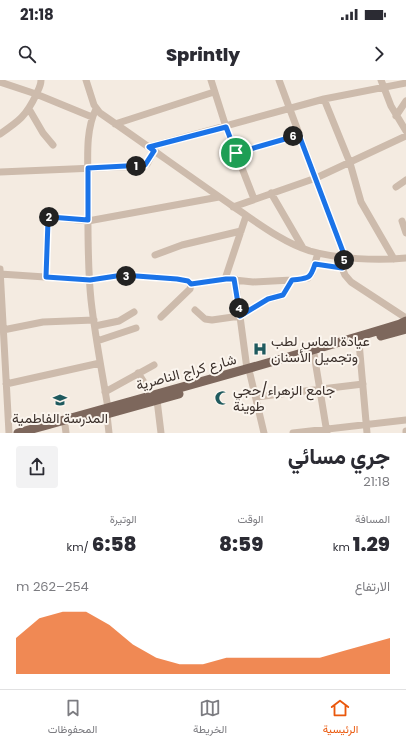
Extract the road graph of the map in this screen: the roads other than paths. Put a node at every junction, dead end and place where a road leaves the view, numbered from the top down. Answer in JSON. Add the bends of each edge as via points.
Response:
{"nodes":[{"id":1,"x":41,"y":80,"type":"edge"},
{"id":2,"x":86,"y":80,"type":"edge"},
{"id":3,"x":211,"y":80,"type":"edge"},
{"id":4,"x":279,"y":80,"type":"edge"},
{"id":5,"x":381,"y":80,"type":"edge"},
{"id":6,"x":0,"y":82,"type":"edge"},
{"id":7,"x":406,"y":83,"type":"edge"},
{"id":8,"x":383,"y":88,"type":"junction"},
{"id":9,"x":214,"y":92,"type":"junction"},
{"id":10,"x":36,"y":94,"type":"junction"},
{"id":11,"x":324,"y":99,"type":"junction"},
{"id":12,"x":406,"y":101,"type":"edge"},
{"id":13,"x":289,"y":108,"type":"junction"},
{"id":14,"x":29,"y":109,"type":"junction"},
{"id":15,"x":96,"y":109,"type":"junction"},
{"id":16,"x":396,"y":116,"type":"junction"},
{"id":17,"x":92,"y":117,"type":"junction"},
{"id":18,"x":116,"y":124,"type":"junction"},
{"id":19,"x":226,"y":127,"type":"junction"},
{"id":20,"x":406,"y":131,"type":"edge"},
{"id":21,"x":0,"y":134,"type":"edge"},
{"id":22,"x":299,"y":135,"type":"junction"},
{"id":23,"x":406,"y":136,"type":"edge"},
{"id":24,"x":53,"y":146,"type":"dead end"},
{"id":25,"x":152,"y":149,"type":"junction"},
{"id":26,"x":236,"y":153,"type":"junction"},
{"id":27,"x":350,"y":163,"type":"junction"},
{"id":28,"x":88,"y":168,"type":"junction"},
{"id":29,"x":0,"y":172,"type":"edge"},
{"id":30,"x":316,"y":178,"type":"junction"},
{"id":31,"x":406,"y":180,"type":"edge"},
{"id":32,"x":396,"y":187,"type":"dead end"},
{"id":33,"x":271,"y":193,"type":"junction"},
{"id":34,"x":219,"y":197,"type":"junction"},
{"id":35,"x":254,"y":199,"type":"junction"},
{"id":36,"x":233,"y":206,"type":"junction"},
{"id":37,"x":246,"y":216,"type":"junction"},
{"id":38,"x":88,"y":220,"type":"junction"},
{"id":39,"x":402,"y":220,"type":"dead end"},
{"id":40,"x":241,"y":231,"type":"junction"},
{"id":41,"x":406,"y":233,"type":"edge"},
{"id":42,"x":302,"y":248,"type":"junction"},
{"id":43,"x":318,"y":253,"type":"junction"},
{"id":44,"x":155,"y":255,"type":"dead end"},
{"id":45,"x":345,"y":257,"type":"junction"},
{"id":46,"x":406,"y":258,"type":"edge"},
{"id":47,"x":394,"y":259,"type":"junction"},
{"id":48,"x":315,"y":264,"type":"junction"},
{"id":49,"x":342,"y":268,"type":"junction"},
{"id":50,"x":0,"y":269,"type":"edge"},
{"id":51,"x":0,"y":274,"type":"edge"},
{"id":52,"x":46,"y":277,"type":"junction"},
{"id":53,"x":226,"y":279,"type":"junction"},
{"id":54,"x":234,"y":279,"type":"junction"},
{"id":55,"x":90,"y":280,"type":"junction"},
{"id":56,"x":292,"y":280,"type":"junction"},
{"id":57,"x":191,"y":284,"type":"junction"},
{"id":58,"x":1,"y":306,"type":"edge"},
{"id":59,"x":195,"y":310,"type":"dead end"},
{"id":60,"x":134,"y":312,"type":"dead end"},
{"id":61,"x":240,"y":316,"type":"junction"},
{"id":62,"x":161,"y":317,"type":"dead end"},
{"id":63,"x":406,"y":318,"type":"edge"},
{"id":64,"x":406,"y":321,"type":"edge"},
{"id":65,"x":95,"y":323,"type":"junction"},
{"id":66,"x":136,"y":328,"type":"dead end"},
{"id":67,"x":406,"y":329,"type":"edge"},
{"id":68,"x":3,"y":330,"type":"junction"},
{"id":69,"x":97,"y":341,"type":"junction"},
{"id":70,"x":359,"y":342,"type":"junction"},
{"id":71,"x":314,"y":354,"type":"junction"},
{"id":72,"x":100,"y":363,"type":"junction"},
{"id":73,"x":154,"y":365,"type":"dead end"},
{"id":74,"x":249,"y":372,"type":"junction"},
{"id":75,"x":138,"y":373,"type":"junction"},
{"id":76,"x":6,"y":384,"type":"junction"},
{"id":77,"x":363,"y":384,"type":"junction"},
{"id":78,"x":320,"y":389,"type":"junction"},
{"id":79,"x":106,"y":392,"type":"junction"},
{"id":80,"x":256,"y":397,"type":"junction"},
{"id":81,"x":154,"y":398,"type":"junction"},
{"id":82,"x":4,"y":399,"type":"edge"},
{"id":83,"x":107,"y":411,"type":"junction"},
{"id":84,"x":406,"y":420,"type":"edge"},
{"id":85,"x":366,"y":425,"type":"junction"},
{"id":86,"x":65,"y":429,"type":"edge"},
{"id":87,"x":327,"y":431,"type":"edge"},
{"id":88,"x":9,"y":433,"type":"edge"},
{"id":89,"x":18,"y":433,"type":"edge"},
{"id":90,"x":39,"y":433,"type":"edge"},
{"id":91,"x":109,"y":433,"type":"edge"},
{"id":92,"x":161,"y":433,"type":"edge"},
{"id":93,"x":264,"y":433,"type":"edge"},
{"id":94,"x":293,"y":433,"type":"edge"},
{"id":95,"x":367,"y":433,"type":"edge"}],
"edges":[{"from":1,"to":10,"type":"street"},
{"from":2,"to":15,"type":"street"},
{"from":3,"to":9,"type":"street"},
{"from":4,"to":13,"type":"street"},
{"from":5,"to":8,"type":"street"},
{"from":6,"to":10,"type":"street"},
{"from":7,"to":8,"type":"street"},
{"from":8,"to":11,"type":"street"},
{"from":8,"to":16,"type":"street"},
{"from":9,"to":18,"type":"street"},
{"from":9,"to":19,"type":"street"},
{"from":10,"to":14,"type":"street"},
{"from":10,"to":17,"type":"street"},
{"from":11,"to":13,"type":"street"},
{"from":11,"to":27,"type":"street"},
{"from":12,"to":16,"type":"street"},
{"from":13,"to":19,"type":"street"},
{"from":13,"to":22,"type":"street"},
{"from":14,"to":21,"type":"street","via":[[17,122]]},
{"from":14,"to":24,"type":"street"},
{"from":15,"to":17,"type":"street"},
{"from":15,"to":18,"type":"street"},
{"from":16,"to":20,"type":"street"},
{"from":17,"to":28,"type":"street"},
{"from":18,"to":25,"type":"street"},
{"from":19,"to":25,"type":"street"},
{"from":19,"to":26,"type":"street"},
{"from":22,"to":26,"type":"street"},
{"from":22,"to":30,"type":"street"},
{"from":23,"to":27,"type":"street"},
{"from":25,"to":28,"type":"street","via":[[145,165]]},
{"from":25,"to":34,"type":"street"},
{"from":26,"to":35,"type":"street"},
{"from":27,"to":30,"type":"street"},
{"from":27,"to":47,"type":"street","via":[[361,202]]},
{"from":28,"to":29,"type":"street"},
{"from":28,"to":38,"type":"street"},
{"from":30,"to":33,"type":"street"},
{"from":30,"to":45,"type":"street"},
{"from":31,"to":32,"type":"street"},
{"from":33,"to":35,"type":"street"},
{"from":33,"to":42,"type":"street"},
{"from":34,"to":36,"type":"street"},
{"from":34,"to":38,"type":"street"},
{"from":35,"to":36,"type":"street"},
{"from":36,"to":37,"type":"street"},
{"from":37,"to":40,"type":"street"},
{"from":37,"to":42,"type":"street"},
{"from":38,"to":52,"type":"street","via":[[50,217]]},
{"from":38,"to":55,"type":"street"},
{"from":39,"to":41,"type":"street"},
{"from":40,"to":44,"type":"street","via":[[182,245]]},
{"from":40,"to":53,"type":"street"},
{"from":42,"to":43,"type":"street"},
{"from":43,"to":45,"type":"street"},
{"from":43,"to":48,"type":"street"},
{"from":45,"to":47,"type":"street"},
{"from":45,"to":49,"type":"street"},
{"from":46,"to":47,"type":"street"},
{"from":48,"to":49,"type":"street"},
{"from":48,"to":56,"type":"street","via":[[310,276]]},
{"from":49,"to":63,"type":"street","via":[[351,282]]},
{"from":50,"to":51,"type":"street"},
{"from":51,"to":52,"type":"street"},
{"from":51,"to":58,"type":"street"},
{"from":52,"to":55,"type":"street"},
{"from":53,"to":54,"type":"street"},
{"from":53,"to":57,"type":"street"},
{"from":54,"to":56,"type":"street","via":[[253,282]]},
{"from":54,"to":61,"type":"street"},
{"from":55,"to":57,"type":"street","via":[[123,275],[177,279]]},
{"from":55,"to":65,"type":"street"},
{"from":56,"to":61,"type":"street","via":[[283,295],[268,299]]},
{"from":57,"to":62,"type":"street"},
{"from":58,"to":68,"type":"street"},
{"from":59,"to":61,"type":"street","via":[[205,319],[212,320]]},
{"from":60,"to":65,"type":"street","via":[[119,321]]},
{"from":61,"to":74,"type":"street"},
{"from":64,"to":74,"type":"main road","name":"شارع كراج الناصرية"},
{"from":65,"to":68,"type":"street","via":[[43,322]]},
{"from":65,"to":69,"type":"street"},
{"from":66,"to":69,"type":"street"},
{"from":67,"to":70,"type":"main road","name":"شارع كراج الناصرية"},
{"from":68,"to":76,"type":"street"},
{"from":69,"to":72,"type":"street"},
{"from":70,"to":71,"type":"main road","name":"شارع كراج الناصرية"},
{"from":70,"to":77,"type":"street"},
{"from":71,"to":74,"type":"main road","name":"شارع كراج الناصرية"},
{"from":71,"to":78,"type":"street"},
{"from":72,"to":76,"type":"street"},
{"from":72,"to":79,"type":"street"},
{"from":73,"to":75,"type":"street"},
{"from":74,"to":80,"type":"street"},
{"from":74,"to":81,"type":"main road","name":"شارع كراج الناصرية"},
{"from":75,"to":79,"type":"street"},
{"from":75,"to":81,"type":"street"},
{"from":76,"to":82,"type":"street"},
{"from":77,"to":78,"type":"street"},
{"from":77,"to":85,"type":"street"},
{"from":78,"to":80,"type":"street"},
{"from":78,"to":87,"type":"street"},
{"from":79,"to":83,"type":"street"},
{"from":80,"to":93,"type":"street"},
{"from":81,"to":83,"type":"main road","name":"شارع كراج الناصرية"},
{"from":81,"to":92,"type":"street"},
{"from":82,"to":88,"type":"street"},
{"from":83,"to":86,"type":"main road","name":"شارع كراج الناصرية"},
{"from":83,"to":89,"type":"main road","name":"شارع كراج الناصرية"},
{"from":83,"to":91,"type":"street"},
{"from":84,"to":85,"type":"street"},
{"from":85,"to":87,"type":"street"},
{"from":85,"to":95,"type":"street"},
{"from":86,"to":90,"type":"main road","name":"شارع كراج الناصرية"},
{"from":87,"to":94,"type":"street"}]}
